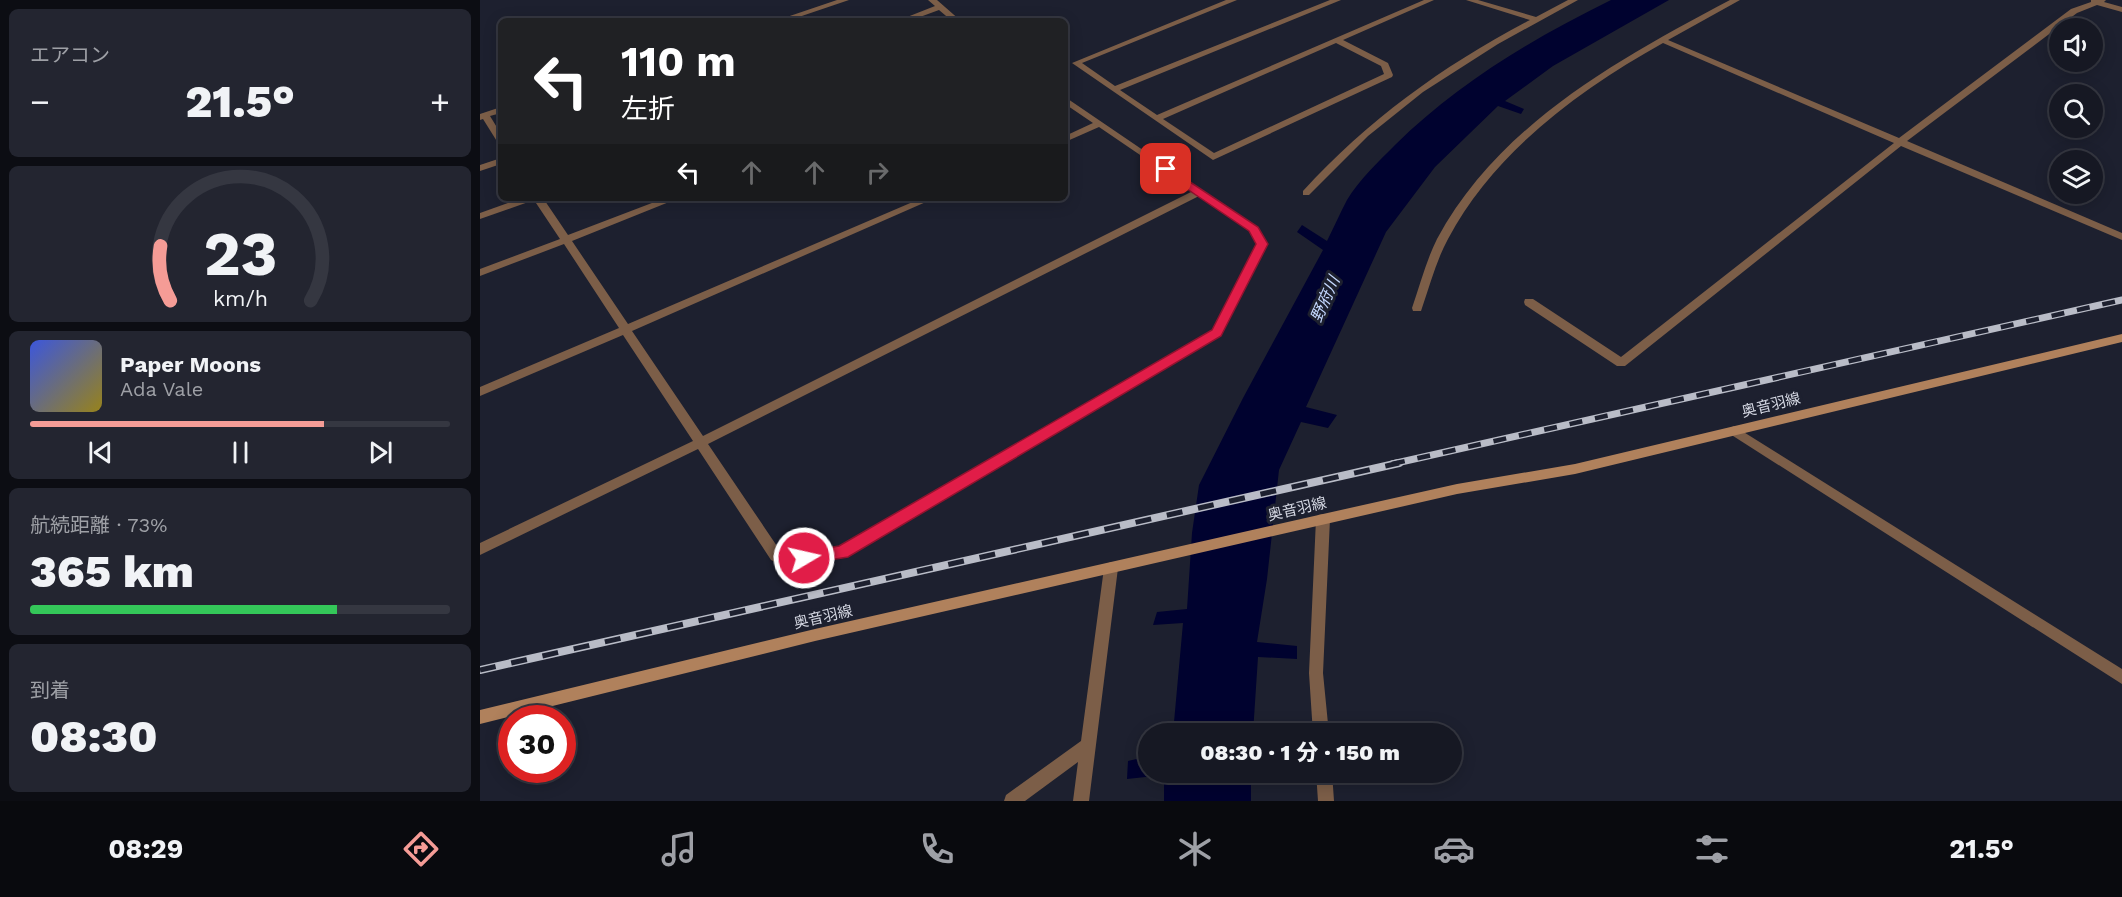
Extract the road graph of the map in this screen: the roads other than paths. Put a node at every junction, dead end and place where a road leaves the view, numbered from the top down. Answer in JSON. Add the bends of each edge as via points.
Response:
{"nodes":[{"id":1,"x":845,"y":0,"type":"edge"},
{"id":2,"x":932,"y":0,"type":"edge"},
{"id":3,"x":1233,"y":0,"type":"edge"},
{"id":4,"x":1337,"y":0,"type":"edge"},
{"id":5,"x":1430,"y":0,"type":"edge"},
{"id":6,"x":1470,"y":0,"type":"edge"},
{"id":7,"x":1574,"y":0,"type":"edge"},
{"id":8,"x":1736,"y":0,"type":"edge"},
{"id":9,"x":2096,"y":1,"type":"edge"},
{"id":10,"x":941,"y":7,"type":"junction"},
{"id":11,"x":2122,"y":10,"type":"edge"},
{"id":12,"x":789,"y":18,"type":"edge"},
{"id":13,"x":910,"y":18,"type":"edge"},
{"id":14,"x":954,"y":18,"type":"edge"},
{"id":15,"x":1536,"y":19,"type":"junction"},
{"id":16,"x":1662,"y":40,"type":"junction"},
{"id":17,"x":1338,"y":41,"type":"junction"},
{"id":18,"x":1114,"y":89,"type":"junction"},
{"id":19,"x":1068,"y":102,"type":"edge"},
{"id":20,"x":498,"y":111,"type":"edge"},
{"id":21,"x":482,"y":116,"type":"edge"},
{"id":22,"x":1157,"y":118,"type":"junction"},
{"id":23,"x":1099,"y":124,"type":"junction"},
{"id":24,"x":498,"y":137,"type":"edge"},
{"id":25,"x":1068,"y":138,"type":"edge"},
{"id":26,"x":1900,"y":142,"type":"junction"},
{"id":27,"x":498,"y":162,"type":"edge"},
{"id":28,"x":480,"y":168,"type":"edge"},
{"id":29,"x":1199,"y":192,"type":"junction"},
{"id":30,"x":1306,"y":193,"type":"dead end"},
{"id":31,"x":522,"y":201,"type":"edge"},
{"id":32,"x":540,"y":201,"type":"edge"},
{"id":33,"x":666,"y":201,"type":"edge"},
{"id":34,"x":923,"y":201,"type":"edge"},
{"id":35,"x":480,"y":216,"type":"edge"},
{"id":36,"x":2122,"y":237,"type":"edge"},
{"id":37,"x":566,"y":240,"type":"junction"},
{"id":38,"x":480,"y":273,"type":"edge"},
{"id":39,"x":1529,"y":302,"type":"dead end"},
{"id":40,"x":1417,"y":308,"type":"dead end"},
{"id":41,"x":625,"y":331,"type":"junction"},
{"id":42,"x":2122,"y":338,"type":"edge"},
{"id":43,"x":480,"y":392,"type":"edge"},
{"id":44,"x":1734,"y":431,"type":"junction"},
{"id":45,"x":699,"y":443,"type":"junction"},
{"id":46,"x":1323,"y":519,"type":"junction"},
{"id":47,"x":480,"y":549,"type":"edge"},
{"id":48,"x":1111,"y":568,"type":"junction"},
{"id":49,"x":2122,"y":677,"type":"edge"},
{"id":50,"x":480,"y":717,"type":"edge"},
{"id":51,"x":1320,"y":723,"type":"edge"},
{"id":52,"x":1087,"y":746,"type":"junction"},
{"id":53,"x":1325,"y":783,"type":"edge"},
{"id":54,"x":1012,"y":801,"type":"edge"},
{"id":55,"x":1081,"y":801,"type":"edge"},
{"id":56,"x":1326,"y":801,"type":"edge"}],
"edges":[{"from":1,"to":12,"type":"street"},
{"from":2,"to":10,"type":"street"},
{"from":3,"to":18,"type":"street","via":[[1076,63]]},
{"from":4,"to":18,"type":"street"},
{"from":5,"to":17,"type":"street"},
{"from":6,"to":15,"type":"street"},
{"from":7,"to":15,"type":"street"},
{"from":8,"to":16,"type":"street"},
{"from":9,"to":11,"type":"street"},
{"from":9,"to":26,"type":"street","via":[[2074,11]]},
{"from":10,"to":13,"type":"street"},
{"from":10,"to":14,"type":"street"},
{"from":15,"to":30,"type":"street","via":[[1461,63],[1375,125]]},
{"from":16,"to":26,"type":"street"},
{"from":16,"to":40,"type":"street","via":[[1546,114],[1483,176],[1445,233]]},
{"from":17,"to":22,"type":"street"},
{"from":17,"to":22,"type":"street","via":[[1385,65],[1389,75],[1213,157]]},
{"from":18,"to":22,"type":"street"},
{"from":19,"to":23,"type":"street"},
{"from":20,"to":21,"type":"street"},
{"from":21,"to":24,"type":"street"},
{"from":23,"to":25,"type":"street"},
{"from":23,"to":29,"type":"street"},
{"from":26,"to":36,"type":"street"},
{"from":26,"to":39,"type":"street","via":[[1621,363]]},
{"from":27,"to":28,"type":"street"},
{"from":29,"to":45,"type":"street"},
{"from":29,"to":45,"type":"street","via":[[1254,229],[1262,244],[1216,333],[843,552],[785,561],[776,556]]},
{"from":31,"to":35,"type":"street"},
{"from":32,"to":37,"type":"street"},
{"from":33,"to":37,"type":"street"},
{"from":34,"to":41,"type":"street"},
{"from":37,"to":38,"type":"street"},
{"from":37,"to":41,"type":"street"},
{"from":41,"to":43,"type":"street"},
{"from":41,"to":45,"type":"street"},
{"from":42,"to":44,"type":"main road","name":"奥音羽線"},
{"from":44,"to":46,"type":"main road","name":"奥音羽線","via":[[1575,469],[1457,489]]},
{"from":44,"to":49,"type":"street"},
{"from":45,"to":47,"type":"street"},
{"from":46,"to":48,"type":"main road","name":"奥音羽線"},
{"from":46,"to":51,"type":"street","via":[[1316,673]]},
{"from":48,"to":50,"type":"main road","name":"奥音羽線"},
{"from":48,"to":52,"type":"street"},
{"from":52,"to":54,"type":"street"},
{"from":52,"to":55,"type":"street"},
{"from":53,"to":56,"type":"street"}]}
